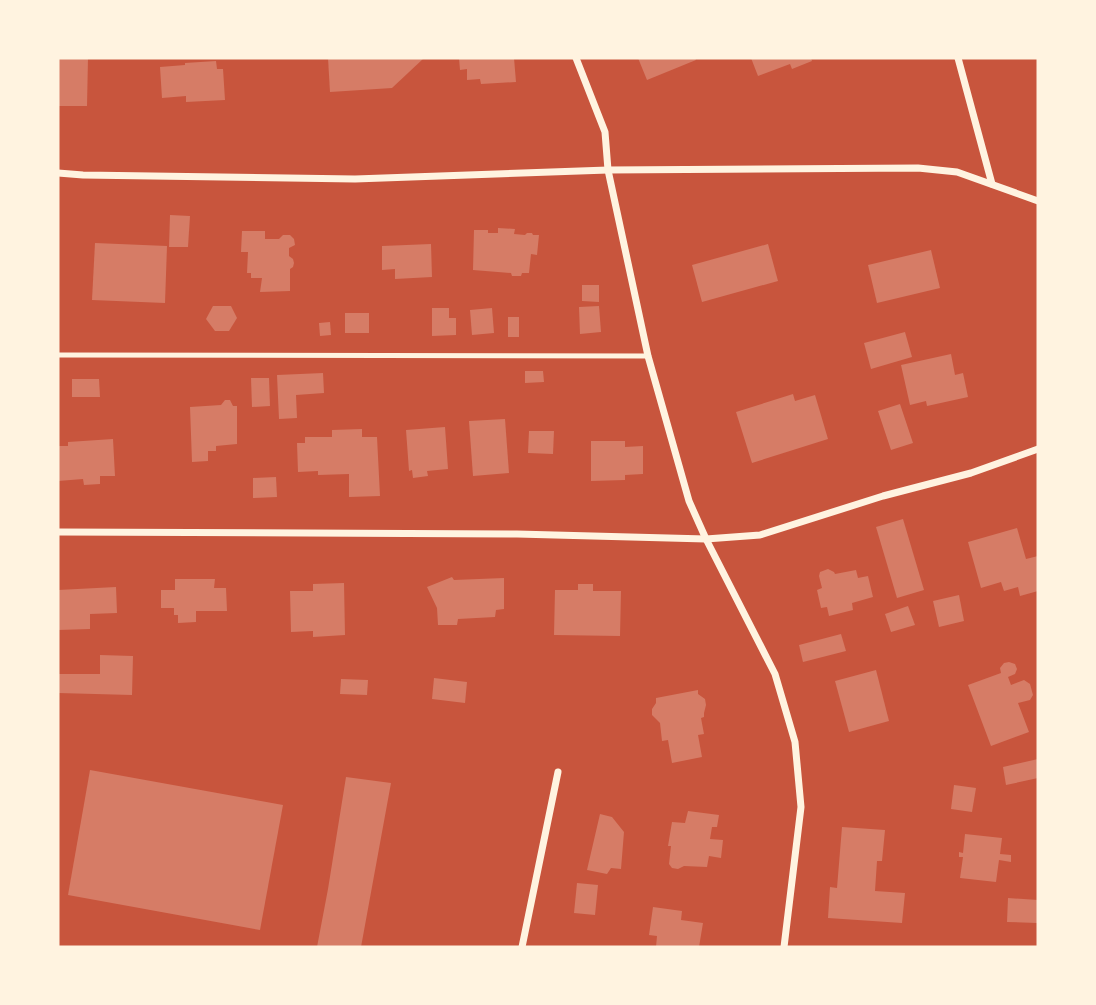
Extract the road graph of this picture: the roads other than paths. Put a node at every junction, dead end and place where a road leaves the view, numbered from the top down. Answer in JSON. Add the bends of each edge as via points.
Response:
{"nodes":[{"id":1,"x":576,"y":58,"type":"edge"},
{"id":2,"x":958,"y":58,"type":"edge"},
{"id":3,"x":608,"y":170,"type":"junction"},
{"id":4,"x":58,"y":173,"type":"edge"},
{"id":5,"x":992,"y":184,"type":"junction"},
{"id":6,"x":1038,"y":201,"type":"edge"},
{"id":7,"x":58,"y":355,"type":"edge"},
{"id":8,"x":648,"y":356,"type":"junction"},
{"id":9,"x":1038,"y":449,"type":"edge"},
{"id":10,"x":58,"y":532,"type":"edge"},
{"id":11,"x":706,"y":539,"type":"junction"},
{"id":12,"x":558,"y":772,"type":"dead end"},
{"id":13,"x":522,"y":947,"type":"edge"},
{"id":14,"x":784,"y":947,"type":"edge"}],
"edges":[{"from":1,"to":3,"type":"street","via":[[605,132]]},
{"from":2,"to":5,"type":"street"},
{"from":3,"to":4,"type":"street","via":[[355,179]]},
{"from":3,"to":5,"type":"street","via":[[918,168],[957,172]]},
{"from":3,"to":8,"type":"street"},
{"from":5,"to":6,"type":"street"},
{"from":7,"to":8,"type":"lane"},
{"from":8,"to":11,"type":"street","via":[[689,501]]},
{"from":9,"to":11,"type":"street","via":[[760,535]]},
{"from":10,"to":11,"type":"street"},
{"from":11,"to":14,"type":"street","via":[[775,674],[795,741],[801,807]]},
{"from":12,"to":13,"type":"street"}]}
